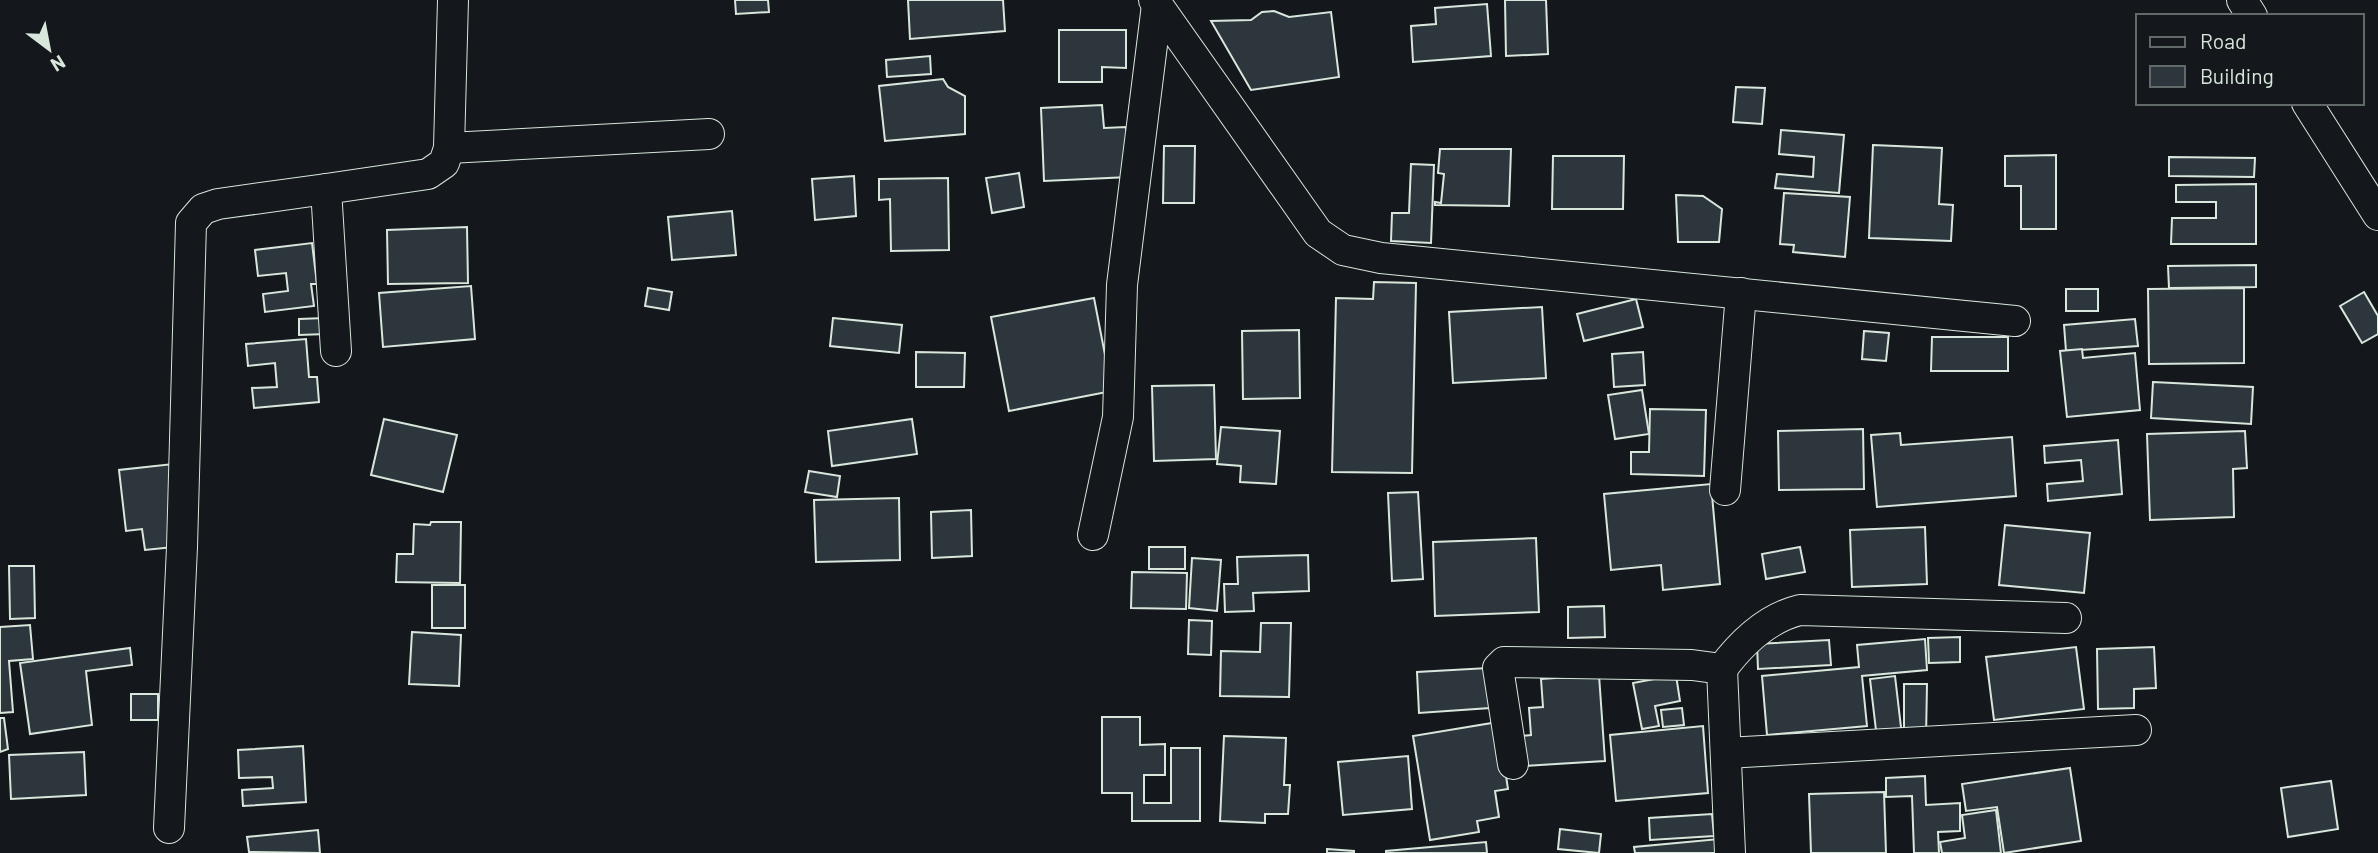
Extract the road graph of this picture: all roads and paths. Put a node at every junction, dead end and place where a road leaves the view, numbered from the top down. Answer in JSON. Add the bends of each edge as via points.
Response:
{"nodes":[{"id":1,"x":453,"y":0,"type":"edge"},
{"id":2,"x":1156,"y":2,"type":"edge"},
{"id":3,"x":2308,"y":105,"type":"edge"},
{"id":4,"x":709,"y":134,"type":"dead end"},
{"id":5,"x":449,"y":148,"type":"junction"},
{"id":6,"x":326,"y":189,"type":"junction"},
{"id":7,"x":2378,"y":215,"type":"edge"},
{"id":8,"x":1741,"y":293,"type":"junction"},
{"id":9,"x":2015,"y":321,"type":"dead end"},
{"id":10,"x":336,"y":351,"type":"dead end"},
{"id":11,"x":1725,"y":490,"type":"dead end"},
{"id":12,"x":1093,"y":535,"type":"dead end"},
{"id":13,"x":2066,"y":618,"type":"dead end"},
{"id":14,"x":1722,"y":669,"type":"junction"},
{"id":15,"x":2136,"y":730,"type":"dead end"},
{"id":16,"x":1726,"y":753,"type":"junction"},
{"id":17,"x":1513,"y":764,"type":"dead end"},
{"id":18,"x":169,"y":828,"type":"dead end"},
{"id":19,"x":1730,"y":853,"type":"edge"}],
"edges":[{"from":1,"to":5,"type":"street"},
{"from":2,"to":8,"type":"street","via":[[1318,233],[1343,250],[1381,258]]},
{"from":2,"to":12,"type":"street","via":[[1122,285],[1118,417]]},
{"from":3,"to":7,"type":"street"},
{"from":4,"to":5,"type":"street"},
{"from":5,"to":6,"type":"street","via":[[444,163],[428,174]]},
{"from":6,"to":10,"type":"street"},
{"from":6,"to":18,"type":"street","via":[[218,204],[203,209],[191,223]]},
{"from":8,"to":9,"type":"street"},
{"from":8,"to":11,"type":"street"},
{"from":13,"to":14,"type":"street","via":[[1801,610],[1785,614],[1747,639]]},
{"from":14,"to":16,"type":"street"},
{"from":14,"to":17,"type":"street","via":[[1504,662],[1498,668]]},
{"from":15,"to":16,"type":"street"},
{"from":16,"to":19,"type":"street"}]}
